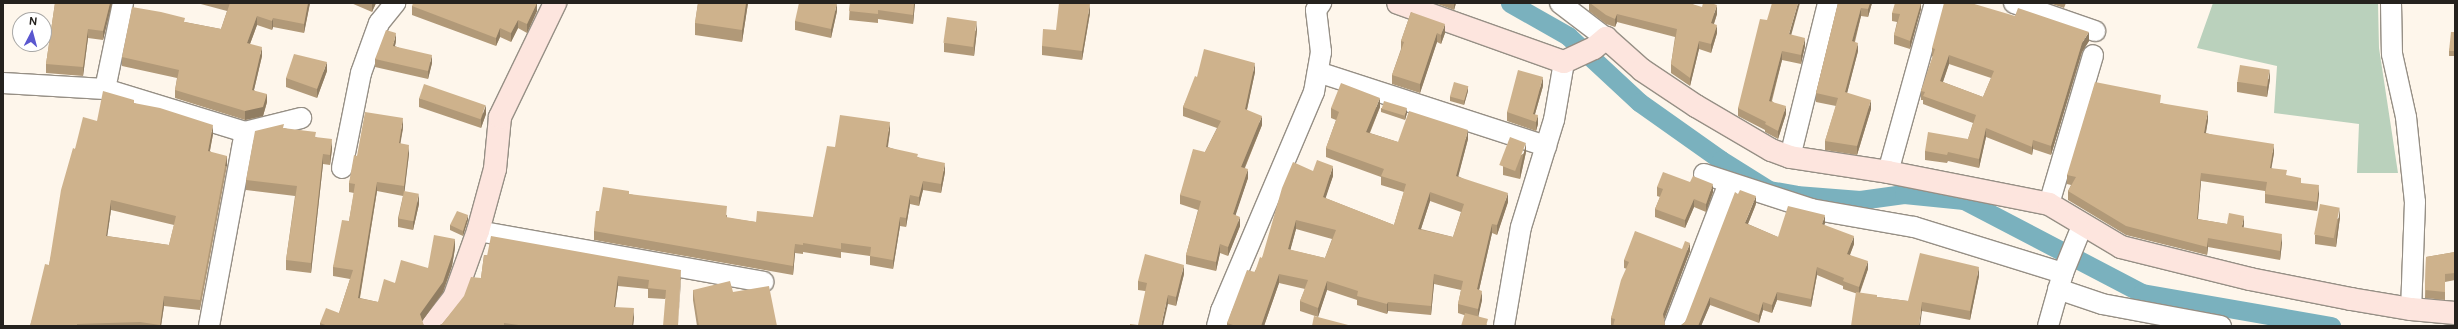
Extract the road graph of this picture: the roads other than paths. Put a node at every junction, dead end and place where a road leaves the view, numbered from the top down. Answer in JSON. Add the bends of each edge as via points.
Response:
{"nodes":[{"id":1,"x":124,"y":3,"type":"edge"},
{"id":2,"x":395,"y":3,"type":"edge"},
{"id":3,"x":555,"y":3,"type":"edge"},
{"id":4,"x":1321,"y":3,"type":"edge"},
{"id":5,"x":1398,"y":3,"type":"edge"},
{"id":6,"x":1560,"y":3,"type":"edge"},
{"id":7,"x":1828,"y":3,"type":"edge"},
{"id":8,"x":1935,"y":3,"type":"edge"},
{"id":9,"x":2014,"y":3,"type":"edge"},
{"id":10,"x":2391,"y":3,"type":"edge"},
{"id":11,"x":2095,"y":31,"type":"dead end"},
{"id":12,"x":1600,"y":43,"type":"junction"},
{"id":13,"x":2093,"y":56,"type":"dead end"},
{"id":14,"x":1569,"y":60,"type":"junction"},
{"id":15,"x":1318,"y":72,"type":"junction"},
{"id":16,"x":3,"y":83,"type":"edge"},
{"id":17,"x":105,"y":89,"type":"junction"},
{"id":18,"x":301,"y":118,"type":"dead end"},
{"id":19,"x":245,"y":132,"type":"junction"},
{"id":20,"x":1546,"y":146,"type":"junction"},
{"id":21,"x":1790,"y":157,"type":"junction"},
{"id":22,"x":342,"y":168,"type":"dead end"},
{"id":23,"x":1888,"y":172,"type":"junction"},
{"id":24,"x":1704,"y":174,"type":"dead end"},
{"id":25,"x":1729,"y":183,"type":"junction"},
{"id":26,"x":2049,"y":204,"type":"junction"},
{"id":27,"x":478,"y":231,"type":"junction"},
{"id":28,"x":2080,"y":233,"type":"junction"},
{"id":29,"x":2060,"y":281,"type":"junction"},
{"id":30,"x":763,"y":282,"type":"dead end"},
{"id":31,"x":2411,"y":309,"type":"junction"},
{"id":32,"x":2455,"y":313,"type":"edge"},
{"id":33,"x":209,"y":326,"type":"edge"},
{"id":34,"x":432,"y":326,"type":"edge"},
{"id":35,"x":1217,"y":326,"type":"edge"},
{"id":36,"x":1504,"y":326,"type":"edge"},
{"id":37,"x":1674,"y":326,"type":"edge"},
{"id":38,"x":2048,"y":326,"type":"edge"},
{"id":39,"x":2221,"y":326,"type":"edge"}],
"edges":[{"from":1,"to":17,"type":"street"},
{"from":2,"to":22,"type":"street","via":[[379,23],[361,73]]},
{"from":3,"to":27,"type":"main road","via":[[500,117],[495,169]]},
{"from":4,"to":15,"type":"street","via":[[1316,10],[1321,52]]},
{"from":5,"to":14,"type":"main road"},
{"from":6,"to":12,"type":"street"},
{"from":7,"to":21,"type":"street"},
{"from":8,"to":23,"type":"street"},
{"from":9,"to":11,"type":"street"},
{"from":10,"to":31,"type":"street","via":[[2392,54],[2406,117],[2415,202]]},
{"from":12,"to":14,"type":"main road"},
{"from":12,"to":21,"type":"main road","via":[[1696,106],[1770,150]]},
{"from":13,"to":26,"type":"street"},
{"from":14,"to":20,"type":"street"},
{"from":15,"to":20,"type":"street"},
{"from":15,"to":35,"type":"street","via":[[1314,92],[1221,311]]},
{"from":16,"to":17,"type":"street"},
{"from":17,"to":19,"type":"street"},
{"from":18,"to":19,"type":"street"},
{"from":19,"to":33,"type":"street"},
{"from":20,"to":36,"type":"street","via":[[1521,227]]},
{"from":21,"to":23,"type":"main road"},
{"from":23,"to":26,"type":"main road"},
{"from":24,"to":25,"type":"street"},
{"from":25,"to":29,"type":"street","via":[[1811,209],[1914,227]]},
{"from":25,"to":37,"type":"street"},
{"from":26,"to":28,"type":"main road"},
{"from":27,"to":30,"type":"street"},
{"from":27,"to":34,"type":"main road","via":[[454,298]]},
{"from":28,"to":29,"type":"street"},
{"from":28,"to":31,"type":"main road","via":[[2121,247],[2250,278]]},
{"from":29,"to":38,"type":"street"},
{"from":29,"to":39,"type":"street","via":[[2102,304]]},
{"from":31,"to":32,"type":"main road"}]}
